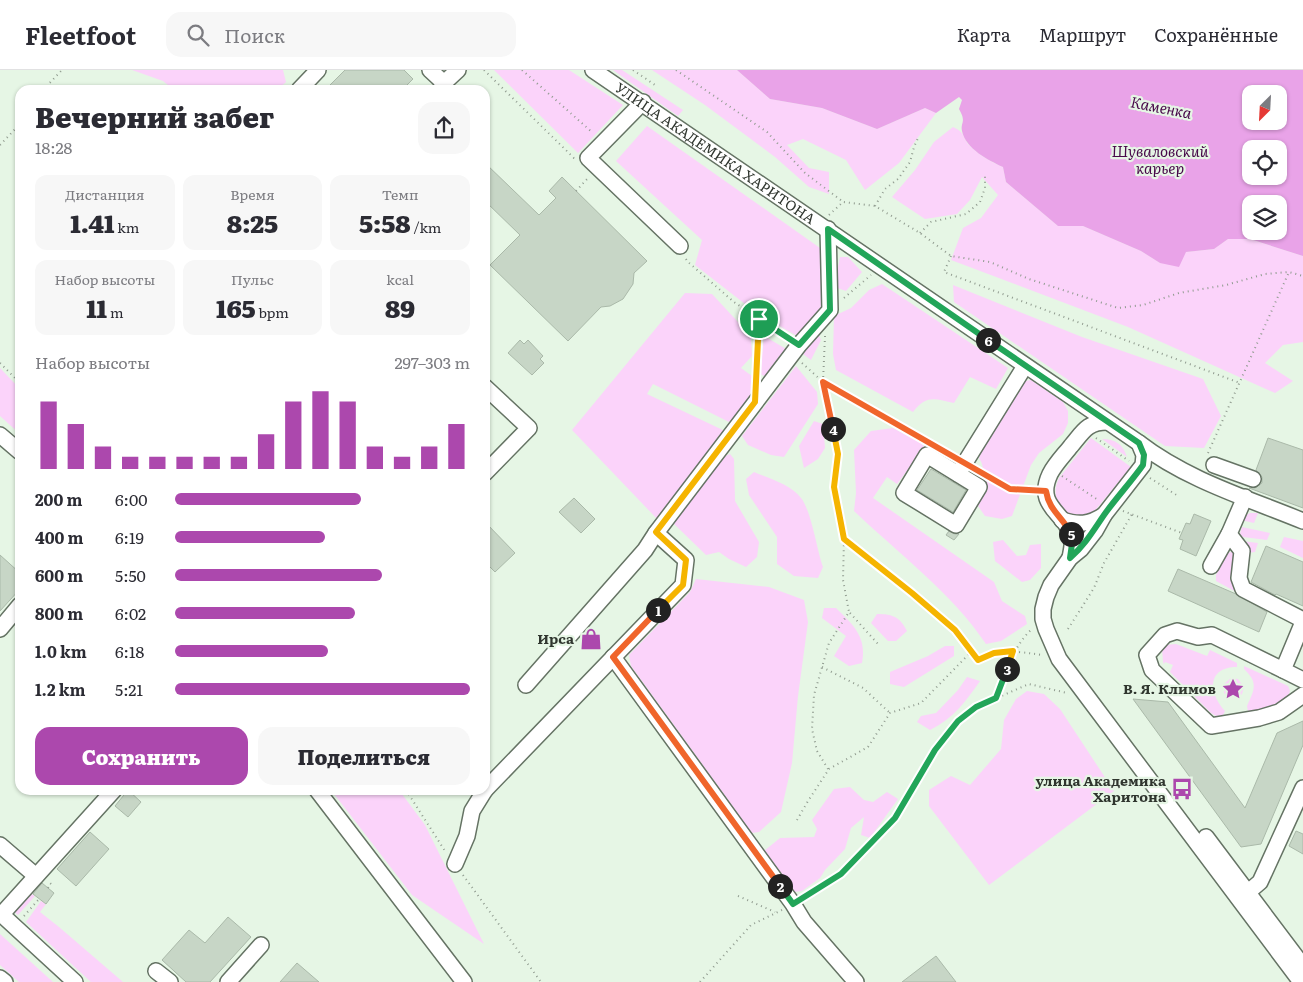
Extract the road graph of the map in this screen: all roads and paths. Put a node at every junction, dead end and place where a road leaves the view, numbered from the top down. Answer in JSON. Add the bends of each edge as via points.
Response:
{"nodes":[{"id":1,"x":62,"y":70,"type":"edge"},
{"id":2,"x":318,"y":70,"type":"edge"},
{"id":3,"x":430,"y":70,"type":"edge"},
{"id":4,"x":458,"y":70,"type":"edge"},
{"id":5,"x":484,"y":70,"type":"edge"},
{"id":6,"x":522,"y":70,"type":"edge"},
{"id":7,"x":593,"y":70,"type":"edge"},
{"id":8,"x":633,"y":70,"type":"edge"},
{"id":9,"x":676,"y":70,"type":"edge"},
{"id":10,"x":48,"y":85,"type":"edge"},
{"id":11,"x":304,"y":85,"type":"edge"},
{"id":12,"x":441,"y":85,"type":"edge"},
{"id":13,"x":444,"y":85,"type":"edge"},
{"id":14,"x":655,"y":85,"type":"dead end"},
{"id":15,"x":643,"y":102,"type":"junction"},
{"id":16,"x":15,"y":129,"type":"edge"},
{"id":17,"x":920,"y":136,"type":"dead end"},
{"id":18,"x":604,"y":142,"type":"junction"},
{"id":19,"x":0,"y":145,"type":"edge"},
{"id":20,"x":593,"y":163,"type":"junction"},
{"id":21,"x":985,"y":176,"type":"dead end"},
{"id":22,"x":576,"y":191,"type":"dead end"},
{"id":23,"x":842,"y":202,"type":"junction"},
{"id":24,"x":875,"y":206,"type":"junction"},
{"id":25,"x":824,"y":227,"type":"junction"},
{"id":26,"x":920,"y":233,"type":"junction"},
{"id":27,"x":680,"y":246,"type":"joint"},
{"id":28,"x":951,"y":256,"type":"junction"},
{"id":29,"x":876,"y":270,"type":"dead end"},
{"id":30,"x":1289,"y":272,"type":"junction"},
{"id":31,"x":1303,"y":276,"type":"edge"},
{"id":32,"x":830,"y":310,"type":"junction"},
{"id":33,"x":759,"y":319,"type":"junction"},
{"id":34,"x":825,"y":332,"type":"dead end"},
{"id":35,"x":795,"y":350,"type":"junction"},
{"id":36,"x":0,"y":363,"type":"edge"},
{"id":37,"x":1026,"y":366,"type":"junction"},
{"id":38,"x":15,"y":378,"type":"edge"},
{"id":39,"x":823,"y":382,"type":"junction"},
{"id":40,"x":1240,"y":383,"type":"junction"},
{"id":41,"x":490,"y":392,"type":"edge"},
{"id":42,"x":755,"y":402,"type":"junction"},
{"id":43,"x":1084,"y":406,"type":"junction"},
{"id":44,"x":1107,"y":422,"type":"junction"},
{"id":45,"x":1090,"y":432,"type":"junction"},
{"id":46,"x":0,"y":435,"type":"edge"},
{"id":47,"x":1139,"y":443,"type":"junction"},
{"id":48,"x":932,"y":444,"type":"dead end"},
{"id":49,"x":15,"y":448,"type":"edge"},
{"id":50,"x":1210,"y":460,"type":"joint"},
{"id":51,"x":1133,"y":464,"type":"dead end"},
{"id":52,"x":490,"y":468,"type":"edge"},
{"id":53,"x":962,"y":468,"type":"junction"},
{"id":54,"x":1053,"y":470,"type":"junction"},
{"id":55,"x":1146,"y":475,"type":"dead end"},
{"id":56,"x":1253,"y":479,"type":"dead end"},
{"id":57,"x":1046,"y":491,"type":"junction"},
{"id":58,"x":1178,"y":496,"type":"dead end"},
{"id":59,"x":1245,"y":497,"type":"junction"},
{"id":60,"x":1108,"y":511,"type":"junction"},
{"id":61,"x":1132,"y":514,"type":"junction"},
{"id":62,"x":1062,"y":520,"type":"junction"},
{"id":63,"x":1303,"y":521,"type":"edge"},
{"id":64,"x":656,"y":532,"type":"junction"},
{"id":65,"x":1182,"y":533,"type":"dead end"},
{"id":66,"x":1228,"y":534,"type":"junction"},
{"id":67,"x":844,"y":539,"type":"junction"},
{"id":68,"x":1070,"y":558,"type":"junction"},
{"id":69,"x":1211,"y":566,"type":"dead end"},
{"id":70,"x":15,"y":611,"type":"edge"},
{"id":71,"x":849,"y":612,"type":"junction"},
{"id":72,"x":1303,"y":621,"type":"edge"},
{"id":73,"x":1035,"y":626,"type":"dead end"},
{"id":74,"x":0,"y":629,"type":"edge"},
{"id":75,"x":1068,"y":629,"type":"dead end"},
{"id":76,"x":878,"y":644,"type":"dead end"},
{"id":77,"x":1050,"y":648,"type":"junction"},
{"id":78,"x":1013,"y":651,"type":"junction"},
{"id":79,"x":971,"y":652,"type":"junction"},
{"id":80,"x":613,"y":657,"type":"junction"},
{"id":81,"x":822,"y":667,"type":"junction"},
{"id":82,"x":1283,"y":670,"type":"junction"},
{"id":83,"x":1303,"y":680,"type":"edge"},
{"id":84,"x":526,"y":685,"type":"dead end"},
{"id":85,"x":1070,"y":694,"type":"dead end"},
{"id":86,"x":1303,"y":695,"type":"edge"},
{"id":87,"x":996,"y":698,"type":"junction"},
{"id":88,"x":890,"y":713,"type":"junction"},
{"id":89,"x":829,"y":769,"type":"junction"},
{"id":90,"x":490,"y":784,"type":"edge"},
{"id":91,"x":1303,"y":788,"type":"edge"},
{"id":92,"x":109,"y":795,"type":"edge"},
{"id":93,"x":321,"y":795,"type":"edge"},
{"id":94,"x":409,"y":795,"type":"edge"},
{"id":95,"x":481,"y":795,"type":"edge"},
{"id":96,"x":797,"y":820,"type":"dead end"},
{"id":97,"x":1296,"y":820,"type":"edge"},
{"id":98,"x":0,"y":844,"type":"edge"},
{"id":99,"x":455,"y":864,"type":"junction"},
{"id":100,"x":36,"y":876,"type":"junction"},
{"id":101,"x":738,"y":896,"type":"dead end"},
{"id":102,"x":1243,"y":896,"type":"junction"},
{"id":103,"x":39,"y":899,"type":"dead end"},
{"id":104,"x":793,"y":904,"type":"junction"},
{"id":105,"x":776,"y":913,"type":"junction"},
{"id":106,"x":1,"y":914,"type":"edge"},
{"id":107,"x":21,"y":920,"type":"dead end"},
{"id":108,"x":261,"y":945,"type":"dead end"},
{"id":109,"x":1303,"y":966,"type":"edge"},
{"id":110,"x":156,"y":971,"type":"dead end"},
{"id":111,"x":0,"y":978,"type":"edge"},
{"id":112,"x":5,"y":982,"type":"edge"},
{"id":113,"x":75,"y":982,"type":"edge"},
{"id":114,"x":170,"y":982,"type":"edge"},
{"id":115,"x":228,"y":982,"type":"edge"},
{"id":116,"x":464,"y":982,"type":"edge"},
{"id":117,"x":541,"y":982,"type":"edge"},
{"id":118,"x":700,"y":982,"type":"edge"},
{"id":119,"x":856,"y":982,"type":"edge"},
{"id":120,"x":1301,"y":982,"type":"edge"}],
"edges":[{"from":1,"to":10,"type":"path"},
{"from":2,"to":11,"type":"street"},
{"from":3,"to":12,"type":"street"},
{"from":4,"to":13,"type":"street"},
{"from":5,"to":20,"type":"path","via":[[574,158]]},
{"from":6,"to":18,"type":"path"},
{"from":7,"to":15,"type":"street","name":"УЛИЦА АКАДЕМИКА ХАРИТОНА"},
{"from":8,"to":14,"type":"path"},
{"from":9,"to":23,"type":"path","via":[[767,132],[804,173]]},
{"from":15,"to":18,"type":"street"},
{"from":15,"to":25,"type":"street","name":"УЛИЦА АКАДЕМИКА ХАРИТОНА"},
{"from":16,"to":19,"type":"path"},
{"from":17,"to":24,"type":"path","via":[[910,162],[898,179],[885,189]]},
{"from":18,"to":20,"type":"street"},
{"from":20,"to":22,"type":"path"},
{"from":20,"to":27,"type":"street"},
{"from":21,"to":26,"type":"path","via":[[980,202],[966,214],[932,222]]},
{"from":23,"to":24,"type":"path"},
{"from":23,"to":25,"type":"path"},
{"from":24,"to":26,"type":"path"},
{"from":25,"to":32,"type":"street"},
{"from":25,"to":37,"type":"street","name":"УЛИЦА АКАДЕМИКА ХАРИТОНА"},
{"from":26,"to":28,"type":"path"},
{"from":27,"to":33,"type":"path","via":[[688,262]]},
{"from":28,"to":30,"type":"path","via":[[990,262],[1029,279],[1118,308],[1144,305],[1179,293],[1266,274]]},
{"from":28,"to":40,"type":"path","via":[[944,272]]},
{"from":29,"to":32,"type":"path"},
{"from":30,"to":31,"type":"path"},
{"from":30,"to":40,"type":"path"},
{"from":32,"to":35,"type":"street"},
{"from":33,"to":35,"type":"path"},
{"from":33,"to":42,"type":"path"},
{"from":34,"to":39,"type":"path"},
{"from":35,"to":39,"type":"path"},
{"from":35,"to":42,"type":"street"},
{"from":36,"to":38,"type":"path"},
{"from":37,"to":43,"type":"street","name":"УЛИЦА АКАДЕМИКА ХАРИТОНА"},
{"from":37,"to":53,"type":"street"},
{"from":39,"to":48,"type":"path"},
{"from":39,"to":67,"type":"path","via":[[838,454],[834,487]]},
{"from":40,"to":50,"type":"path"},
{"from":41,"to":52,"type":"street","via":[[529,428]]},
{"from":42,"to":64,"type":"street"},
{"from":43,"to":44,"type":"street","name":"УЛИЦА АКАДЕМИКА ХАРИТОНА"},
{"from":43,"to":45,"type":"street"},
{"from":44,"to":45,"type":"street","via":[[1096,423]]},
{"from":44,"to":47,"type":"street","name":"УЛИЦА АКАДЕМИКА ХАРИТОНА"},
{"from":45,"to":51,"type":"path"},
{"from":45,"to":54,"type":"street"},
{"from":46,"to":49,"type":"street"},
{"from":47,"to":59,"type":"street","name":"УЛИЦА АКАДЕМИКА ХАРИТОНА","via":[[1166,462]]},
{"from":47,"to":60,"type":"street","via":[[1144,455],[1143,465]]},
{"from":50,"to":56,"type":"street"},
{"from":53,"to":53,"type":"street","via":[[927,456],[904,493],[956,525],[979,487]]},
{"from":53,"to":57,"type":"path","via":[[1010,489]]},
{"from":54,"to":57,"type":"street"},
{"from":54,"to":60,"type":"path","via":[[1103,502]]},
{"from":55,"to":58,"type":"path"},
{"from":57,"to":62,"type":"street","via":[[1051,508]]},
{"from":59,"to":63,"type":"street","name":"УЛИЦА АКАДЕМИКА ХАРИТОНА"},
{"from":59,"to":66,"type":"street"},
{"from":60,"to":61,"type":"path"},
{"from":60,"to":62,"type":"street","via":[[1095,521],[1081,524]]},
{"from":60,"to":68,"type":"street","via":[[1081,549]]},
{"from":61,"to":65,"type":"path"},
{"from":61,"to":75,"type":"path","via":[[1104,563],[1094,588]]},
{"from":62,"to":68,"type":"street","via":[[1072,538]]},
{"from":64,"to":80,"type":"street","via":[[686,560],[683,585]]},
{"from":64,"to":84,"type":"street","via":[[645,550]]},
{"from":66,"to":69,"type":"street"},
{"from":66,"to":72,"type":"street","via":[[1242,551],[1239,578],[1243,589]]},
{"from":67,"to":71,"type":"path","via":[[843,580]]},
{"from":67,"to":79,"type":"path","via":[[955,630]]},
{"from":68,"to":77,"type":"street","via":[[1051,585],[1043,609]]},
{"from":70,"to":74,"type":"street"},
{"from":71,"to":76,"type":"path"},
{"from":71,"to":81,"type":"path","via":[[829,643]]},
{"from":72,"to":82,"type":"street"},
{"from":73,"to":78,"type":"path"},
{"from":77,"to":78,"type":"path","via":[[1042,655]]},
{"from":77,"to":102,"type":"street"},
{"from":78,"to":79,"type":"path","via":[[994,653],[978,660]]},
{"from":78,"to":87,"type":"path"},
{"from":79,"to":88,"type":"path","via":[[921,703]]},
{"from":80,"to":90,"type":"street"},
{"from":80,"to":104,"type":"street"},
{"from":81,"to":88,"type":"path","via":[[863,688]]},
{"from":81,"to":89,"type":"path","via":[[814,695],[812,729],[817,751]]},
{"from":82,"to":83,"type":"street"},
{"from":82,"to":86,"type":"street","via":[[1212,635],[1198,637],[1177,631],[1165,635],[1147,655],[1152,670],[1212,726],[1279,712]]},
{"from":85,"to":87,"type":"path","via":[[1029,684]]},
{"from":87,"to":104,"type":"path","via":[[976,707],[958,721],[935,750],[895,818],[841,874]]},
{"from":88,"to":89,"type":"path","via":[[868,747]]},
{"from":89,"to":96,"type":"path"},
{"from":91,"to":97,"type":"street"},
{"from":92,"to":100,"type":"street"},
{"from":93,"to":116,"type":"street"},
{"from":94,"to":99,"type":"path"},
{"from":95,"to":99,"type":"street","via":[[472,811],[467,836]]},
{"from":97,"to":102,"type":"street","via":[[1260,882]]},
{"from":98,"to":100,"type":"street"},
{"from":99,"to":117,"type":"path"},
{"from":100,"to":106,"type":"street"},
{"from":101,"to":105,"type":"path"},
{"from":102,"to":109,"type":"street"},
{"from":102,"to":120,"type":"street"},
{"from":103,"to":107,"type":"path"},
{"from":104,"to":105,"type":"path"},
{"from":104,"to":119,"type":"street","via":[[804,922]]},
{"from":105,"to":118,"type":"path","via":[[751,925]]},
{"from":106,"to":113,"type":"street"},
{"from":108,"to":115,"type":"street"},
{"from":110,"to":114,"type":"street"},
{"from":111,"to":112,"type":"street"}]}
